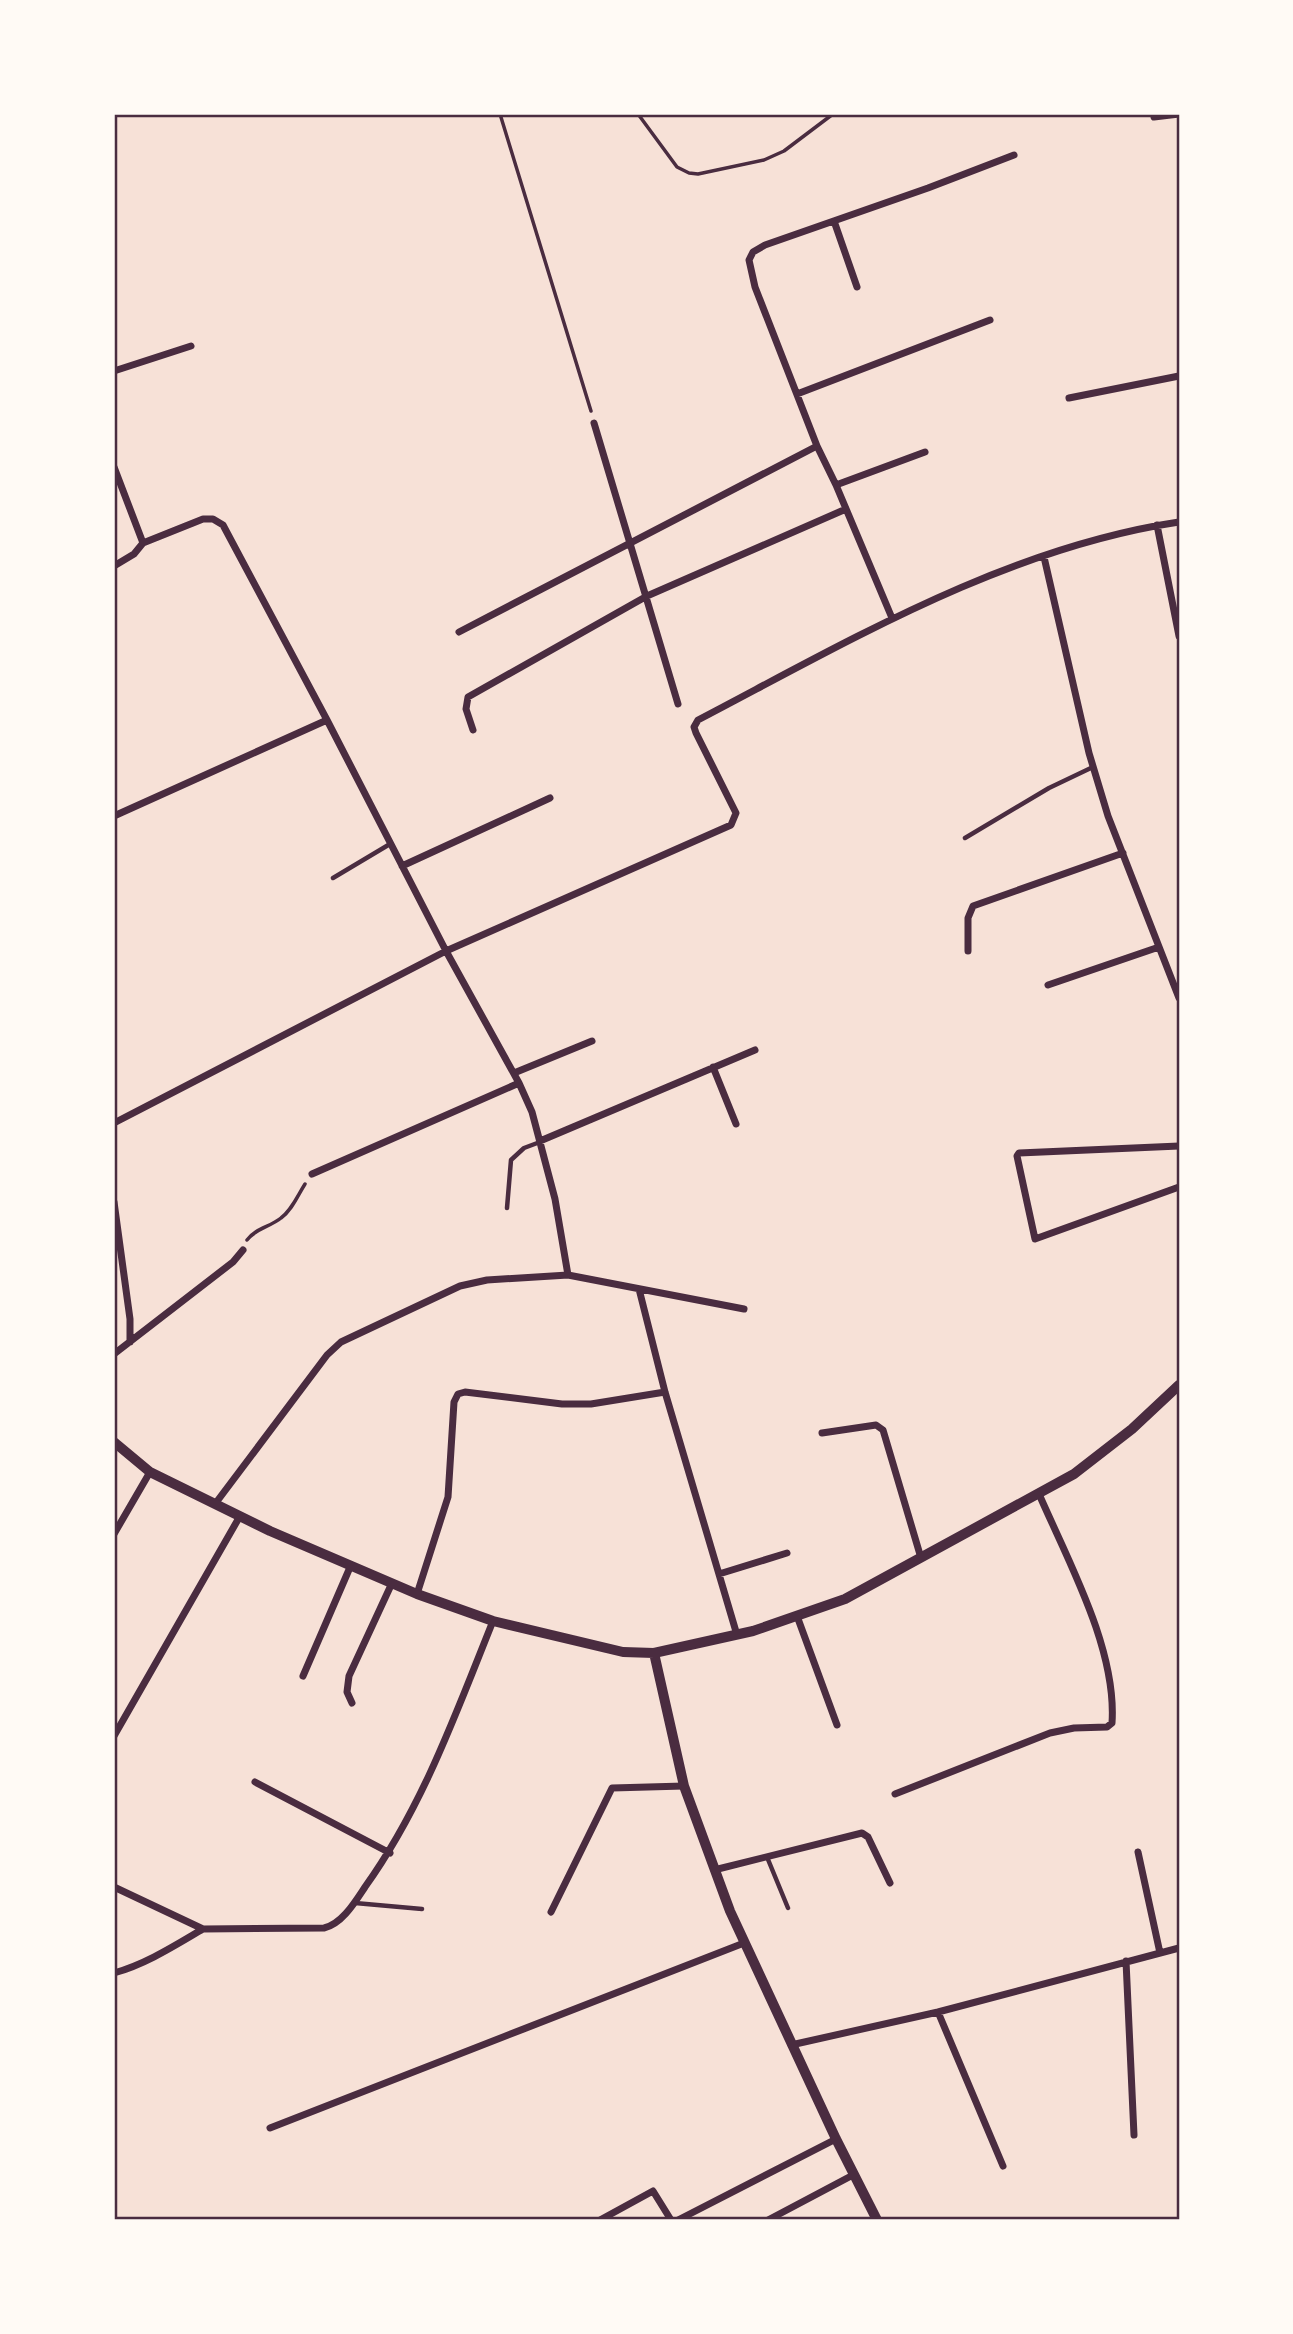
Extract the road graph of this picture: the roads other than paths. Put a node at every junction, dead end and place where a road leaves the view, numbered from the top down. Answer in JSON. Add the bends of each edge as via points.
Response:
{"nodes":[{"id":1,"x":1179,"y":114,"type":"edge"},
{"id":2,"x":1154,"y":117,"type":"dead end"},
{"id":3,"x":1014,"y":155,"type":"dead end"},
{"id":4,"x":834,"y":221,"type":"junction"},
{"id":5,"x":858,"y":287,"type":"dead end"},
{"id":6,"x":990,"y":320,"type":"dead end"},
{"id":7,"x":191,"y":346,"type":"dead end"},
{"id":8,"x":114,"y":371,"type":"edge"},
{"id":9,"x":1179,"y":376,"type":"edge"},
{"id":10,"x":797,"y":394,"type":"junction"},
{"id":11,"x":1069,"y":398,"type":"dead end"},
{"id":12,"x":594,"y":423,"type":"road end"},
{"id":13,"x":817,"y":446,"type":"junction"},
{"id":14,"x":925,"y":452,"type":"dead end"},
{"id":15,"x":114,"y":467,"type":"edge"},
{"id":16,"x":836,"y":485,"type":"junction"},
{"id":17,"x":846,"y":509,"type":"junction"},
{"id":18,"x":1179,"y":522,"type":"edge"},
{"id":19,"x":1157,"y":526,"type":"junction"},
{"id":20,"x":142,"y":543,"type":"junction"},
{"id":21,"x":631,"y":543,"type":"junction"},
{"id":22,"x":1044,"y":557,"type":"junction"},
{"id":23,"x":114,"y":566,"type":"edge"},
{"id":24,"x":647,"y":596,"type":"junction"},
{"id":25,"x":892,"y":618,"type":"junction"},
{"id":26,"x":459,"y":632,"type":"dead end"},
{"id":27,"x":1179,"y":636,"type":"edge"},
{"id":28,"x":678,"y":704,"type":"dead end"},
{"id":29,"x":327,"y":720,"type":"junction"},
{"id":30,"x":473,"y":730,"type":"dead end"},
{"id":31,"x":1093,"y":767,"type":"junction"},
{"id":32,"x":550,"y":798,"type":"dead end"},
{"id":33,"x":114,"y":816,"type":"edge"},
{"id":34,"x":965,"y":838,"type":"dead end"},
{"id":35,"x":391,"y":844,"type":"junction"},
{"id":36,"x":1122,"y":853,"type":"junction"},
{"id":37,"x":402,"y":866,"type":"junction"},
{"id":38,"x":333,"y":878,"type":"dead end"},
{"id":39,"x":1160,"y":947,"type":"junction"},
{"id":40,"x":446,"y":951,"type":"junction"},
{"id":41,"x":968,"y":951,"type":"dead end"},
{"id":42,"x":1048,"y":985,"type":"dead end"},
{"id":43,"x":1179,"y":998,"type":"edge"},
{"id":44,"x":592,"y":1041,"type":"dead end"},
{"id":45,"x":755,"y":1050,"type":"dead end"},
{"id":46,"x":713,"y":1067,"type":"junction"},
{"id":47,"x":514,"y":1073,"type":"junction"},
{"id":48,"x":520,"y":1083,"type":"junction"},
{"id":49,"x":114,"y":1123,"type":"edge"},
{"id":50,"x":736,"y":1124,"type":"dead end"},
{"id":51,"x":540,"y":1141,"type":"junction"},
{"id":52,"x":1179,"y":1146,"type":"edge"},
{"id":53,"x":312,"y":1174,"type":"road end"},
{"id":54,"x":1179,"y":1186,"type":"edge"},
{"id":55,"x":114,"y":1202,"type":"edge"},
{"id":56,"x":507,"y":1208,"type":"dead end"},
{"id":57,"x":243,"y":1250,"type":"road end"},
{"id":58,"x":568,"y":1275,"type":"junction"},
{"id":59,"x":639,"y":1289,"type":"junction"},
{"id":60,"x":744,"y":1309,"type":"dead end"},
{"id":61,"x":130,"y":1342,"type":"junction"},
{"id":62,"x":114,"y":1354,"type":"edge"},
{"id":63,"x":1179,"y":1385,"type":"edge"},
{"id":64,"x":665,"y":1392,"type":"junction"},
{"id":65,"x":822,"y":1433,"type":"dead end"},
{"id":66,"x":114,"y":1442,"type":"edge"},
{"id":67,"x":150,"y":1472,"type":"junction"},
{"id":68,"x":1039,"y":1493,"type":"junction"},
{"id":69,"x":215,"y":1504,"type":"junction"},
{"id":70,"x":240,"y":1516,"type":"junction"},
{"id":71,"x":114,"y":1534,"type":"edge"},
{"id":72,"x":787,"y":1553,"type":"dead end"},
{"id":73,"x":921,"y":1558,"type":"junction"},
{"id":74,"x":351,"y":1565,"type":"junction"},
{"id":75,"x":719,"y":1574,"type":"junction"},
{"id":76,"x":392,"y":1583,"type":"junction"},
{"id":77,"x":416,"y":1594,"type":"junction"},
{"id":78,"x":797,"y":1616,"type":"junction"},
{"id":79,"x":493,"y":1621,"type":"junction"},
{"id":80,"x":737,"y":1635,"type":"junction"},
{"id":81,"x":654,"y":1653,"type":"junction"},
{"id":82,"x":303,"y":1675,"type":"dead end"},
{"id":83,"x":352,"y":1703,"type":"dead end"},
{"id":84,"x":838,"y":1726,"type":"dead end"},
{"id":85,"x":114,"y":1736,"type":"edge"},
{"id":86,"x":255,"y":1782,"type":"dead end"},
{"id":87,"x":684,"y":1786,"type":"junction"},
{"id":88,"x":895,"y":1794,"type":"dead end"},
{"id":89,"x":1138,"y":1852,"type":"dead end"},
{"id":90,"x":390,"y":1853,"type":"junction"},
{"id":91,"x":767,"y":1857,"type":"junction"},
{"id":92,"x":714,"y":1870,"type":"junction"},
{"id":93,"x":890,"y":1883,"type":"dead end"},
{"id":94,"x":114,"y":1886,"type":"edge"},
{"id":95,"x":354,"y":1903,"type":"junction"},
{"id":96,"x":788,"y":1908,"type":"dead end"},
{"id":97,"x":422,"y":1909,"type":"dead end"},
{"id":98,"x":551,"y":1912,"type":"dead end"},
{"id":99,"x":203,"y":1929,"type":"junction"},
{"id":100,"x":744,"y":1943,"type":"junction"},
{"id":101,"x":1179,"y":1948,"type":"edge"},
{"id":102,"x":1160,"y":1953,"type":"junction"},
{"id":103,"x":1126,"y":1961,"type":"junction"},
{"id":104,"x":114,"y":1973,"type":"edge"},
{"id":105,"x":939,"y":2012,"type":"junction"},
{"id":106,"x":791,"y":2045,"type":"junction"},
{"id":107,"x":270,"y":2128,"type":"dead end"},
{"id":108,"x":1133,"y":2135,"type":"dead end"},
{"id":109,"x":836,"y":2138,"type":"junction"},
{"id":110,"x":1003,"y":2166,"type":"dead end"},
{"id":111,"x":853,"y":2175,"type":"junction"},
{"id":112,"x":600,"y":2220,"type":"edge"},
{"id":113,"x":671,"y":2220,"type":"edge"},
{"id":114,"x":678,"y":2220,"type":"edge"},
{"id":115,"x":768,"y":2220,"type":"edge"},
{"id":116,"x":877,"y":2220,"type":"edge"}],
"edges":[{"from":1,"to":2,"type":"street"},
{"from":3,"to":4,"type":"street"},
{"from":4,"to":5,"type":"street"},
{"from":4,"to":10,"type":"street","via":[[765,245],[749,260]]},
{"from":6,"to":10,"type":"street"},
{"from":7,"to":8,"type":"street"},
{"from":9,"to":11,"type":"street"},
{"from":10,"to":13,"type":"street"},
{"from":12,"to":21,"type":"street"},
{"from":13,"to":16,"type":"street"},
{"from":13,"to":21,"type":"street"},
{"from":14,"to":16,"type":"street"},
{"from":15,"to":20,"type":"street"},
{"from":16,"to":17,"type":"street"},
{"from":17,"to":24,"type":"street"},
{"from":17,"to":25,"type":"street"},
{"from":18,"to":19,"type":"street"},
{"from":19,"to":22,"type":"street"},
{"from":19,"to":27,"type":"street"},
{"from":20,"to":23,"type":"street"},
{"from":20,"to":29,"type":"street","via":[[203,519],[223,526]]},
{"from":21,"to":24,"type":"street"},
{"from":21,"to":26,"type":"street"},
{"from":22,"to":25,"type":"street","via":[[946,592]]},
{"from":22,"to":31,"type":"street"},
{"from":24,"to":28,"type":"street"},
{"from":24,"to":30,"type":"street","via":[[468,697],[466,709]]},
{"from":25,"to":40,"type":"street","via":[[695,723],[736,813],[731,825]]},
{"from":29,"to":33,"type":"street"},
{"from":29,"to":35,"type":"street"},
{"from":31,"to":34,"type":"lane"},
{"from":31,"to":36,"type":"street"},
{"from":32,"to":37,"type":"street"},
{"from":35,"to":37,"type":"street"},
{"from":35,"to":38,"type":"lane"},
{"from":36,"to":39,"type":"street"},
{"from":36,"to":41,"type":"street","via":[[973,906],[968,918]]},
{"from":37,"to":40,"type":"street"},
{"from":39,"to":42,"type":"street"},
{"from":39,"to":43,"type":"street"},
{"from":40,"to":47,"type":"street"},
{"from":40,"to":49,"type":"street"},
{"from":44,"to":47,"type":"street"},
{"from":45,"to":46,"type":"street"},
{"from":46,"to":50,"type":"street"},
{"from":46,"to":51,"type":"street"},
{"from":47,"to":48,"type":"street"},
{"from":48,"to":51,"type":"street"},
{"from":48,"to":53,"type":"street"},
{"from":51,"to":56,"type":"lane","via":[[511,1160]]},
{"from":51,"to":58,"type":"street"},
{"from":52,"to":54,"type":"street","via":[[1017,1156],[1035,1239]]},
{"from":55,"to":61,"type":"street"},
{"from":57,"to":61,"type":"street"},
{"from":58,"to":59,"type":"street"},
{"from":58,"to":69,"type":"street","via":[[460,1286],[341,1342]]},
{"from":59,"to":60,"type":"street"},
{"from":59,"to":64,"type":"street"},
{"from":61,"to":62,"type":"street"},
{"from":63,"to":68,"type":"street","via":[[1108,1450]]},
{"from":64,"to":75,"type":"street"},
{"from":64,"to":77,"type":"street","via":[[592,1404],[458,1394],[448,1497]]},
{"from":65,"to":73,"type":"street","via":[[876,1424],[883,1430]]},
{"from":66,"to":67,"type":"street"},
{"from":67,"to":69,"type":"street"},
{"from":67,"to":71,"type":"street"},
{"from":68,"to":73,"type":"street"},
{"from":68,"to":88,"type":"street","via":[[1088,1608],[1110,1674],[1112,1723],[1037,1737]]},
{"from":69,"to":70,"type":"street"},
{"from":70,"to":74,"type":"street"},
{"from":70,"to":85,"type":"street"},
{"from":72,"to":75,"type":"street"},
{"from":73,"to":78,"type":"street","via":[[845,1599]]},
{"from":74,"to":76,"type":"street"},
{"from":74,"to":82,"type":"street"},
{"from":75,"to":80,"type":"street"},
{"from":76,"to":77,"type":"street"},
{"from":76,"to":83,"type":"street","via":[[349,1676],[347,1692]]},
{"from":77,"to":79,"type":"street"},
{"from":78,"to":80,"type":"street"},
{"from":78,"to":84,"type":"street"},
{"from":79,"to":81,"type":"street","via":[[623,1652]]},
{"from":79,"to":90,"type":"street","via":[[434,1769]]},
{"from":80,"to":81,"type":"street"},
{"from":81,"to":87,"type":"street"},
{"from":86,"to":90,"type":"street"},
{"from":87,"to":92,"type":"street"},
{"from":87,"to":98,"type":"street","via":[[612,1788]]},
{"from":89,"to":102,"type":"street"},
{"from":90,"to":95,"type":"street"},
{"from":91,"to":92,"type":"street"},
{"from":91,"to":93,"type":"street","via":[[862,1833]]},
{"from":91,"to":96,"type":"lane"},
{"from":92,"to":100,"type":"street"},
{"from":94,"to":99,"type":"street"},
{"from":95,"to":97,"type":"lane"},
{"from":95,"to":99,"type":"street","via":[[324,1928]]},
{"from":99,"to":104,"type":"street","via":[[169,1950]]},
{"from":100,"to":106,"type":"street"},
{"from":100,"to":107,"type":"street"},
{"from":101,"to":102,"type":"street"},
{"from":102,"to":103,"type":"street"},
{"from":103,"to":105,"type":"street"},
{"from":103,"to":108,"type":"street"},
{"from":105,"to":106,"type":"street"},
{"from":105,"to":110,"type":"street"},
{"from":106,"to":109,"type":"street"},
{"from":109,"to":111,"type":"street"},
{"from":109,"to":114,"type":"street"},
{"from":111,"to":115,"type":"street"},
{"from":111,"to":116,"type":"street"},
{"from":112,"to":113,"type":"street","via":[[653,2191]]}]}
